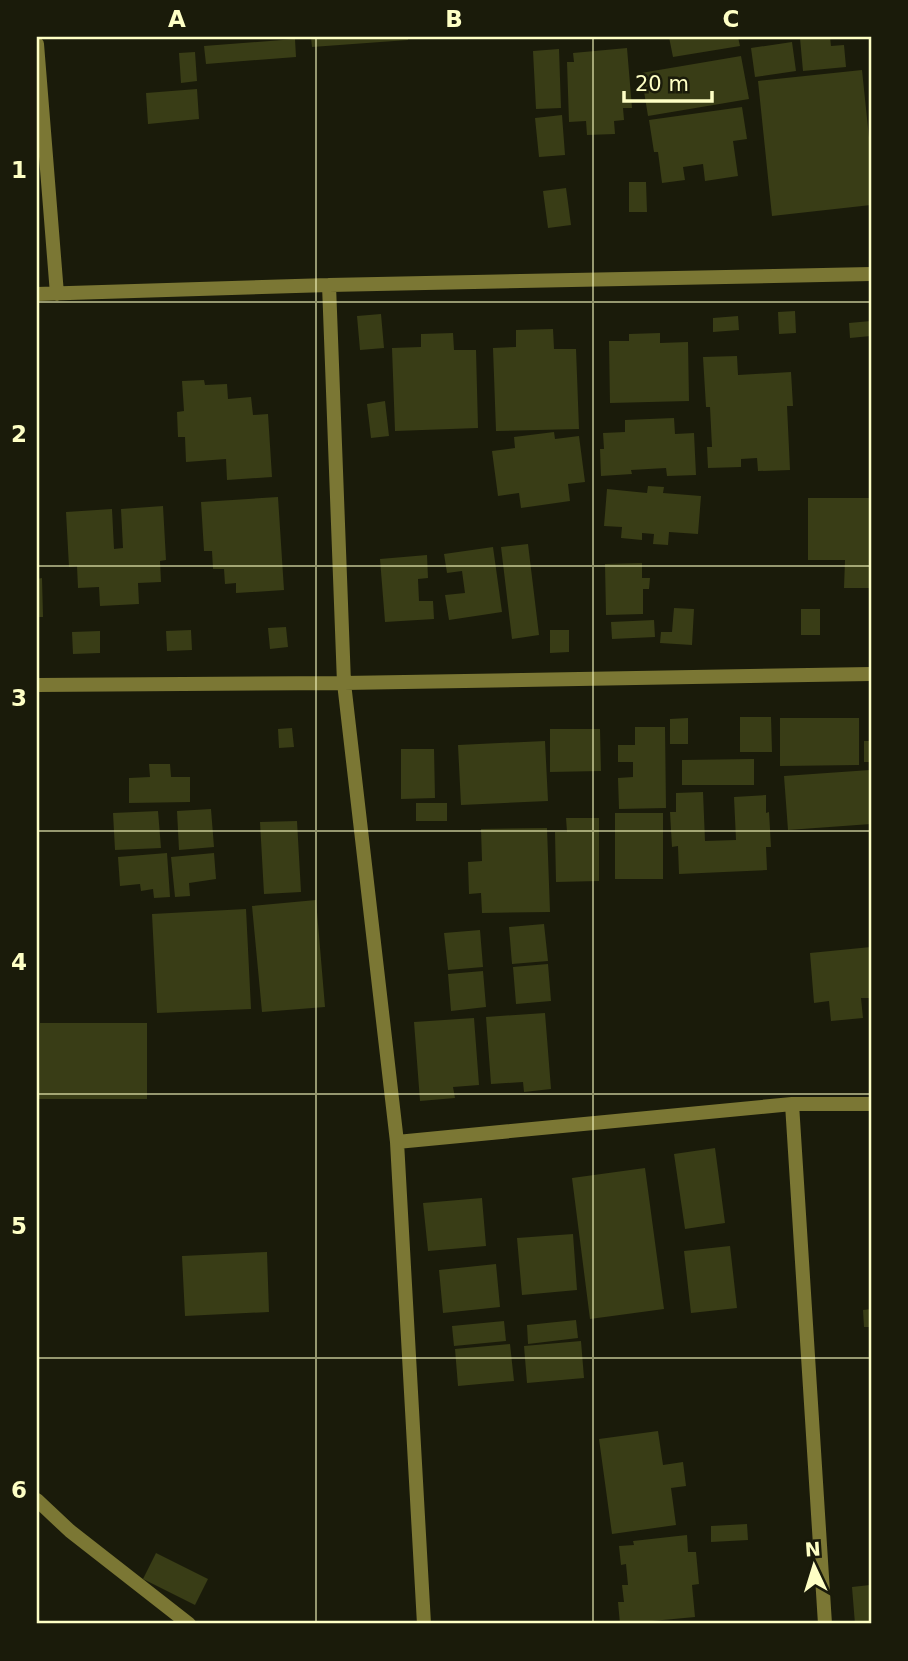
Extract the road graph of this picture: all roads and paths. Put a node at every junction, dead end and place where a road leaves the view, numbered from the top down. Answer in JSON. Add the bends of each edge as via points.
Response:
{"nodes":[{"id":1,"x":37,"y":44,"type":"edge"},
{"id":2,"x":871,"y":274,"type":"edge"},
{"id":3,"x":329,"y":285,"type":"junction"},
{"id":4,"x":37,"y":294,"type":"edge"},
{"id":5,"x":57,"y":294,"type":"junction"},
{"id":6,"x":871,"y":674,"type":"edge"},
{"id":7,"x":344,"y":683,"type":"junction"},
{"id":8,"x":37,"y":685,"type":"edge"},
{"id":9,"x":792,"y":1104,"type":"junction"},
{"id":10,"x":871,"y":1104,"type":"edge"},
{"id":11,"x":397,"y":1142,"type":"junction"},
{"id":12,"x":37,"y":1500,"type":"edge"},
{"id":13,"x":189,"y":1624,"type":"edge"},
{"id":14,"x":424,"y":1624,"type":"edge"},
{"id":15,"x":825,"y":1624,"type":"edge"}],
"edges":[{"from":1,"to":5,"type":"street"},
{"from":2,"to":3,"type":"street"},
{"from":3,"to":5,"type":"street"},
{"from":3,"to":7,"type":"street"},
{"from":4,"to":5,"type":"street"},
{"from":6,"to":7,"type":"street"},
{"from":7,"to":8,"type":"street"},
{"from":7,"to":11,"type":"street"},
{"from":9,"to":10,"type":"street"},
{"from":9,"to":11,"type":"street"},
{"from":9,"to":15,"type":"street"},
{"from":11,"to":14,"type":"street"},
{"from":12,"to":13,"type":"street"}]}
